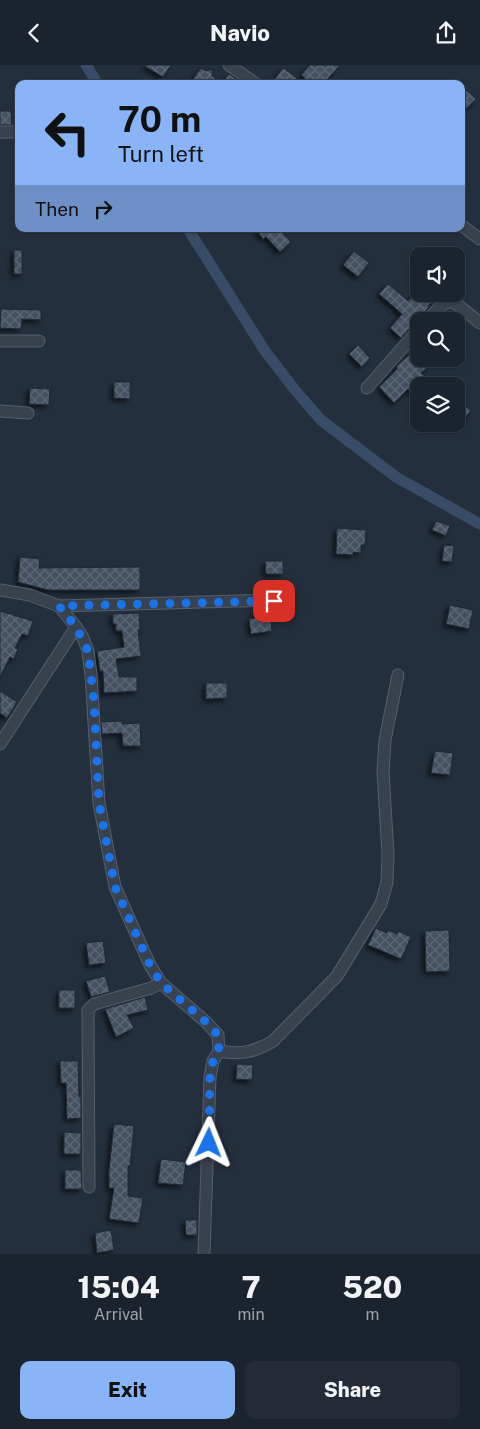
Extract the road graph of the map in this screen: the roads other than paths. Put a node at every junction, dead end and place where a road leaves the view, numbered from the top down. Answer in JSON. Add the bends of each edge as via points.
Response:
{"nodes":[{"id":1,"x":228,"y":65,"type":"edge"},
{"id":2,"x":250,"y":80,"type":"edge"},
{"id":3,"x":0,"y":132,"type":"edge"},
{"id":4,"x":15,"y":133,"type":"edge"},
{"id":5,"x":465,"y":228,"type":"edge"},
{"id":6,"x":480,"y":239,"type":"edge"},
{"id":7,"x":435,"y":312,"type":"edge"},
{"id":8,"x":480,"y":323,"type":"edge"},
{"id":9,"x":410,"y":339,"type":"edge"},
{"id":10,"x":0,"y":341,"type":"edge"},
{"id":11,"x":39,"y":341,"type":"dead end"},
{"id":12,"x":367,"y":388,"type":"dead end"},
{"id":13,"x":0,"y":411,"type":"edge"},
{"id":14,"x":28,"y":413,"type":"dead end"},
{"id":15,"x":0,"y":590,"type":"edge"},
{"id":16,"x":274,"y":601,"type":"dead end"},
{"id":17,"x":59,"y":606,"type":"junction"},
{"id":18,"x":76,"y":627,"type":"junction"},
{"id":19,"x":398,"y":675,"type":"dead end"},
{"id":20,"x":0,"y":744,"type":"edge"},
{"id":21,"x":161,"y":983,"type":"junction"},
{"id":22,"x":219,"y":1051,"type":"junction"},
{"id":23,"x":89,"y":1187,"type":"dead end"},
{"id":24,"x":204,"y":1254,"type":"edge"}],
"edges":[{"from":1,"to":2,"type":"street"},
{"from":3,"to":4,"type":"street"},
{"from":5,"to":6,"type":"street"},
{"from":7,"to":8,"type":"street","via":[[450,301]]},
{"from":9,"to":12,"type":"street"},
{"from":10,"to":11,"type":"street"},
{"from":13,"to":14,"type":"street"},
{"from":15,"to":17,"type":"street","via":[[30,595]]},
{"from":16,"to":17,"type":"street"},
{"from":17,"to":18,"type":"street"},
{"from":18,"to":20,"type":"street"},
{"from":18,"to":21,"type":"street","via":[[88,651],[99,803],[115,887]]},
{"from":19,"to":22,"type":"street","via":[[385,740],[383,772],[388,855],[387,882],[381,904],[337,976],[273,1041],[262,1048],[236,1054]]},
{"from":21,"to":22,"type":"street","via":[[218,1035]]},
{"from":21,"to":23,"type":"street","via":[[94,1005],[88,1010]]},
{"from":22,"to":24,"type":"street","via":[[210,1077]]}]}
